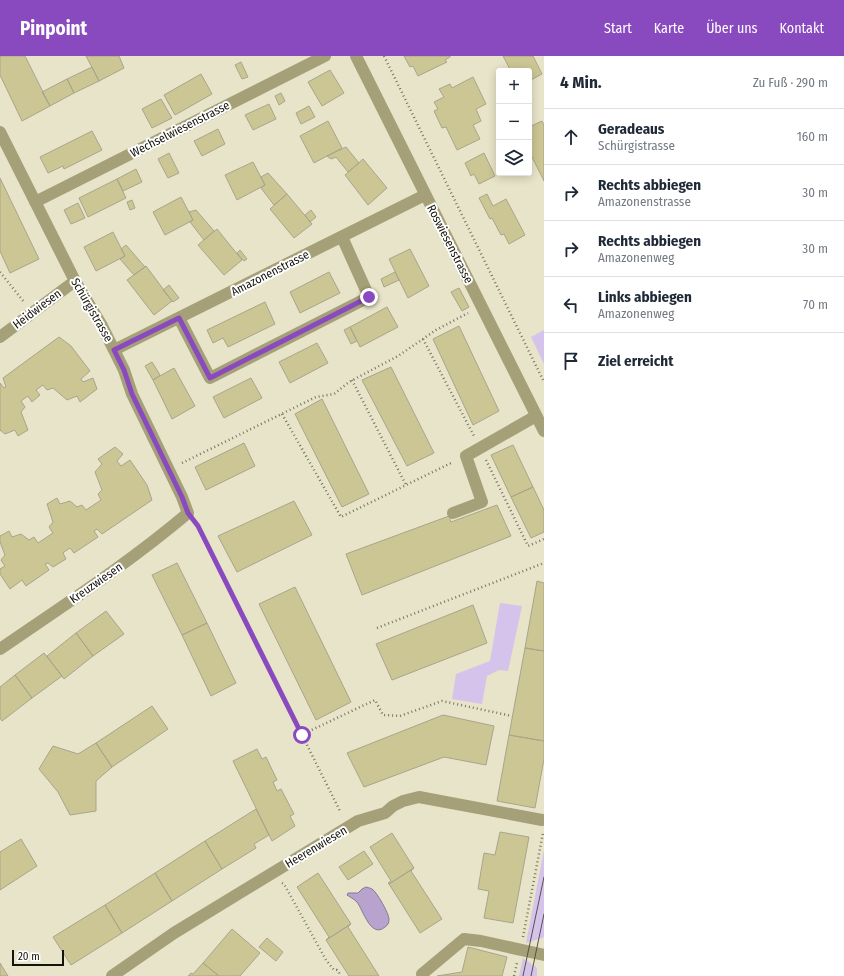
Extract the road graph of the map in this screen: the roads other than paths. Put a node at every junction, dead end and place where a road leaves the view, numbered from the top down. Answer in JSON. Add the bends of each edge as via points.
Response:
{"nodes":[{"id":1,"x":325,"y":56,"type":"edge"},
{"id":2,"x":356,"y":56,"type":"edge"},
{"id":3,"x":0,"y":132,"type":"edge"},
{"id":4,"x":425,"y":195,"type":"junction"},
{"id":5,"x":35,"y":202,"type":"junction"},
{"id":6,"x":342,"y":237,"type":"junction"},
{"id":7,"x":74,"y":281,"type":"junction"},
{"id":8,"x":179,"y":318,"type":"junction"},
{"id":9,"x":0,"y":337,"type":"edge"},
{"id":10,"x":114,"y":350,"type":"junction"},
{"id":11,"x":536,"y":416,"type":"junction"},
{"id":12,"x":544,"y":431,"type":"edge"},
{"id":13,"x":188,"y":513,"type":"joint"},
{"id":14,"x":453,"y":513,"type":"dead end"},
{"id":15,"x":0,"y":649,"type":"edge"},
{"id":16,"x":542,"y":820,"type":"road end"},
{"id":17,"x":544,"y":954,"type":"edge"},
{"id":18,"x":422,"y":974,"type":"dead end"},
{"id":19,"x":112,"y":976,"type":"edge"}],
"edges":[{"from":1,"to":5,"type":"street","name":"Wechselwiesenstrasse"},
{"from":2,"to":4,"type":"street","name":"Roswiesenstrasse"},
{"from":3,"to":5,"type":"street","name":"Schürgistrasse"},
{"from":4,"to":6,"type":"street","name":"Amazonenstrasse"},
{"from":4,"to":11,"type":"street","name":"Roswiesenstrasse"},
{"from":5,"to":7,"type":"street","name":"Schürgistrasse"},
{"from":6,"to":8,"type":"street","name":"Amazonenstrasse"},
{"from":6,"to":8,"type":"street","via":[[369,297],[210,378]]},
{"from":7,"to":9,"type":"street","name":"Heidwiesen"},
{"from":7,"to":10,"type":"street","name":"Schürgistrasse"},
{"from":8,"to":10,"type":"street","name":"Amazonenstrasse"},
{"from":10,"to":13,"type":"street","name":"Schürgistrasse"},
{"from":11,"to":12,"type":"street","name":"Roswiesenstrasse"},
{"from":11,"to":14,"type":"street","via":[[466,456],[482,502]]},
{"from":13,"to":15,"type":"street","name":"Kreuzwiesen","via":[[119,568]]},
{"from":16,"to":19,"type":"street","name":"Heerenwiesen","via":[[419,797],[403,801],[385,813],[358,821],[174,933]]},
{"from":17,"to":18,"type":"street","via":[[464,939]]}]}
